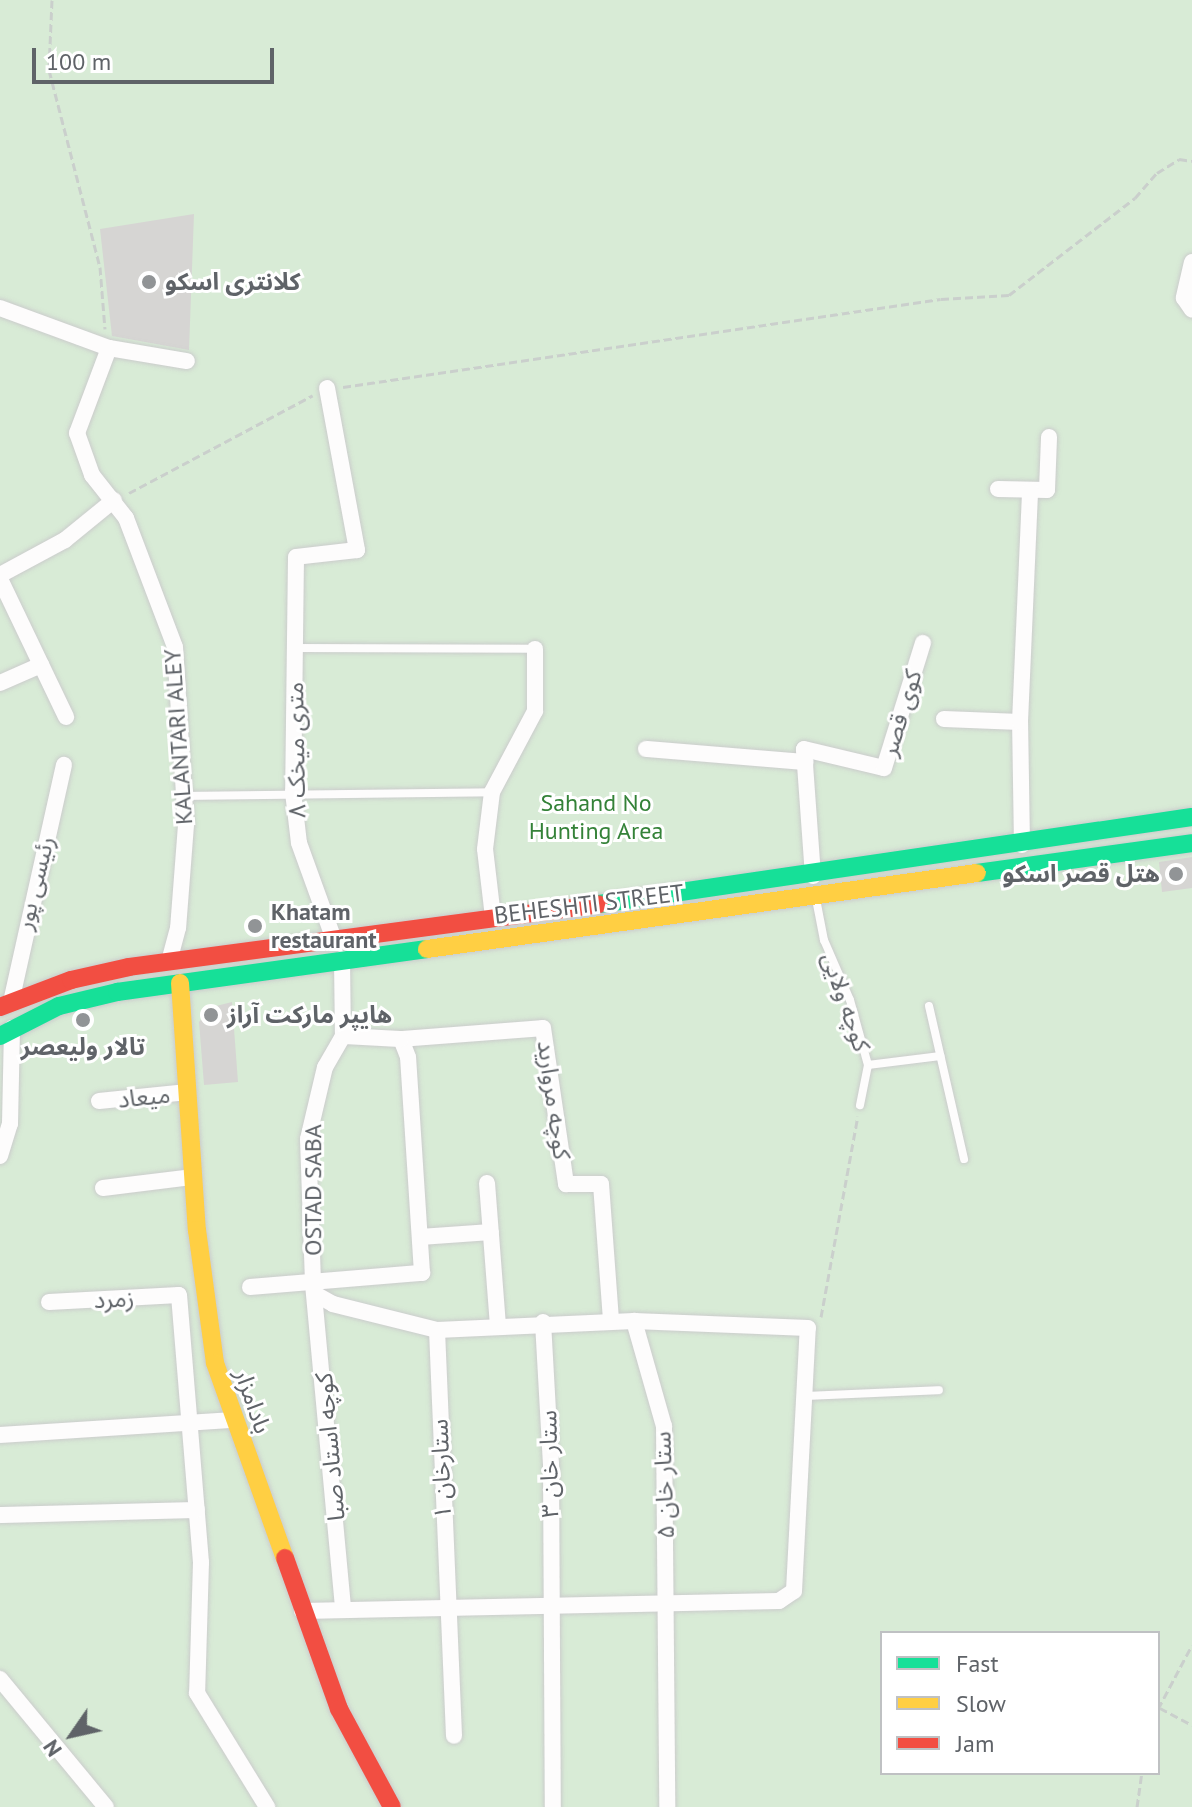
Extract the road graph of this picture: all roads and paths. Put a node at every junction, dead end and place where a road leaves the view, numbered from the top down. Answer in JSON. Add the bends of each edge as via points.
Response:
{"nodes":[{"id":1,"x":52,"y":0,"type":"edge"},
{"id":2,"x":1192,"y":161,"type":"edge"},
{"id":3,"x":1192,"y":262,"type":"edge"},
{"id":4,"x":0,"y":308,"type":"edge"},
{"id":5,"x":1192,"y":310,"type":"edge"},
{"id":6,"x":109,"y":348,"type":"junction"},
{"id":7,"x":187,"y":361,"type":"dead end"},
{"id":8,"x":327,"y":388,"type":"junction"},
{"id":9,"x":1049,"y":437,"type":"dead end"},
{"id":10,"x":998,"y":489,"type":"dead end"},
{"id":11,"x":1030,"y":490,"type":"junction"},
{"id":12,"x":114,"y":500,"type":"junction"},
{"id":13,"x":0,"y":577,"type":"edge"},
{"id":14,"x":923,"y":643,"type":"dead end"},
{"id":15,"x":295,"y":648,"type":"junction"},
{"id":16,"x":535,"y":649,"type":"joint"},
{"id":17,"x":41,"y":665,"type":"junction"},
{"id":18,"x":0,"y":683,"type":"edge"},
{"id":19,"x":66,"y":717,"type":"dead end"},
{"id":20,"x":944,"y":719,"type":"dead end"},
{"id":21,"x":1020,"y":722,"type":"junction"},
{"id":22,"x":646,"y":749,"type":"dead end"},
{"id":23,"x":805,"y":762,"type":"junction"},
{"id":24,"x":64,"y":765,"type":"dead end"},
{"id":25,"x":293,"y":792,"type":"junction"},
{"id":26,"x":492,"y":792,"type":"junction"},
{"id":27,"x":185,"y":796,"type":"junction"},
{"id":28,"x":1192,"y":817,"type":"edge"},
{"id":29,"x":1192,"y":843,"type":"edge"},
{"id":30,"x":1022,"y":845,"type":"junction"},
{"id":31,"x":813,"y":876,"type":"junction"},
{"id":32,"x":816,"y":899,"type":"junction"},
{"id":33,"x":493,"y":917,"type":"junction"},
{"id":34,"x":333,"y":937,"type":"junction"},
{"id":35,"x":191,"y":958,"type":"junction"},
{"id":36,"x":342,"y":959,"type":"junction"},
{"id":37,"x":166,"y":962,"type":"junction"},
{"id":38,"x":180,"y":983,"type":"junction"},
{"id":39,"x":5,"y":1005,"type":"edge"},
{"id":40,"x":929,"y":1006,"type":"dead end"},
{"id":41,"x":6,"y":1032,"type":"edge"},
{"id":42,"x":343,"y":1036,"type":"junction"},
{"id":43,"x":401,"y":1039,"type":"junction"},
{"id":44,"x":940,"y":1056,"type":"junction"},
{"id":45,"x":868,"y":1065,"type":"junction"},
{"id":46,"x":188,"y":1092,"type":"junction"},
{"id":47,"x":99,"y":1101,"type":"dead end"},
{"id":48,"x":860,"y":1105,"type":"joint"},
{"id":49,"x":0,"y":1156,"type":"edge"},
{"id":50,"x":964,"y":1159,"type":"dead end"},
{"id":51,"x":193,"y":1177,"type":"junction"},
{"id":52,"x":487,"y":1183,"type":"dead end"},
{"id":53,"x":103,"y":1188,"type":"dead end"},
{"id":54,"x":491,"y":1232,"type":"junction"},
{"id":55,"x":420,"y":1237,"type":"junction"},
{"id":56,"x":250,"y":1287,"type":"dead end"},
{"id":57,"x":314,"y":1289,"type":"junction"},
{"id":58,"x":49,"y":1302,"type":"dead end"},
{"id":59,"x":611,"y":1321,"type":"junction"},
{"id":60,"x":634,"y":1321,"type":"junction"},
{"id":61,"x":543,"y":1322,"type":"junction"},
{"id":62,"x":498,"y":1325,"type":"junction"},
{"id":63,"x":808,"y":1328,"type":"junction"},
{"id":64,"x":437,"y":1330,"type":"junction"},
{"id":65,"x":939,"y":1390,"type":"dead end"},
{"id":66,"x":803,"y":1396,"type":"junction"},
{"id":67,"x":234,"y":1420,"type":"junction"},
{"id":68,"x":192,"y":1426,"type":"junction"},
{"id":69,"x":0,"y":1435,"type":"edge"},
{"id":70,"x":197,"y":1510,"type":"junction"},
{"id":71,"x":0,"y":1515,"type":"edge"},
{"id":72,"x":668,"y":1604,"type":"junction"},
{"id":73,"x":550,"y":1606,"type":"junction"},
{"id":74,"x":445,"y":1608,"type":"junction"},
{"id":75,"x":343,"y":1610,"type":"junction"},
{"id":76,"x":302,"y":1611,"type":"junction"},
{"id":77,"x":1192,"y":1645,"type":"edge"},
{"id":78,"x":0,"y":1679,"type":"edge"},
{"id":79,"x":1160,"y":1704,"type":"edge"},
{"id":80,"x":1160,"y":1709,"type":"edge"},
{"id":81,"x":1192,"y":1725,"type":"edge"},
{"id":82,"x":454,"y":1736,"type":"dead end"},
{"id":83,"x":1142,"y":1775,"type":"edge"},
{"id":84,"x":99,"y":1805,"type":"edge"},
{"id":85,"x":267,"y":1807,"type":"edge"},
{"id":86,"x":392,"y":1807,"type":"edge"},
{"id":87,"x":553,"y":1807,"type":"edge"},
{"id":88,"x":667,"y":1807,"type":"edge"},
{"id":89,"x":1137,"y":1807,"type":"edge"}],
"edges":[{"from":1,"to":6,"type":"path","via":[[49,70],[100,267]]},
{"from":2,"to":8,"type":"path","via":[[1179,159],[1157,173],[1135,198],[1009,295],[941,299],[408,381]]},
{"from":3,"to":5,"type":"street","via":[[1184,298]]},
{"from":4,"to":6,"type":"street"},
{"from":6,"to":7,"type":"street"},
{"from":6,"to":12,"type":"street","name":"KALANTARI ALEY","via":[[77,433],[92,475]]},
{"from":8,"to":12,"type":"path"},
{"from":8,"to":15,"type":"street","name":"۸ متری میخک","via":[[357,550],[296,557]]},
{"from":9,"to":11,"type":"street","via":[[1047,490]]},
{"from":10,"to":11,"type":"street"},
{"from":11,"to":21,"type":"street"},
{"from":12,"to":13,"type":"street","via":[[65,540]]},
{"from":12,"to":27,"type":"street","name":"KALANTARI ALEY","via":[[140,551],[175,647]]},
{"from":13,"to":17,"type":"street"},
{"from":14,"to":23,"type":"street","name":"کوی قصر","via":[[884,768],[804,749]]},
{"from":15,"to":16,"type":"lane"},
{"from":15,"to":25,"type":"street","name":"۸ متری میخک"},
{"from":16,"to":26,"type":"street","via":[[535,711]]},
{"from":17,"to":18,"type":"street"},
{"from":17,"to":19,"type":"street"},
{"from":20,"to":21,"type":"street"},
{"from":21,"to":30,"type":"street"},
{"from":22,"to":23,"type":"street"},
{"from":23,"to":31,"type":"street"},
{"from":24,"to":39,"type":"street","name":"رئیسی پور"},
{"from":25,"to":26,"type":"lane"},
{"from":25,"to":27,"type":"lane"},
{"from":25,"to":34,"type":"street","name":"۸ متری میخک","via":[[299,843]]},
{"from":26,"to":33,"type":"street","via":[[485,849]]},
{"from":27,"to":37,"type":"street","name":"KALANTARI ALEY","via":[[182,887]]},
{"from":28,"to":30,"type":"main road","name":"BEHESHTI STREET"},
{"from":29,"to":32,"type":"main road","name":"BEHESHTI STREET"},
{"from":30,"to":31,"type":"main road","name":"BEHESHTI STREET"},
{"from":31,"to":33,"type":"main road","name":"BEHESHTI STREET"},
{"from":32,"to":36,"type":"main road","name":"BEHESHTI STREET"},
{"from":32,"to":45,"type":"lane","name":"کوچه ولایی","via":[[824,940],[850,1000]]},
{"from":33,"to":34,"type":"main road","name":"BEHESHTI STREET"},
{"from":34,"to":35,"type":"main road","name":"BEHESHTI STREET"},
{"from":35,"to":37,"type":"main road","name":"BEHESHTI STREET"},
{"from":35,"to":38,"type":"main road","via":[[204,966]]},
{"from":36,"to":38,"type":"main road","name":"BEHESHTI STREET"},
{"from":36,"to":42,"type":"street","name":"OSTAD SABA"},
{"from":37,"to":38,"type":"main road","via":[[153,974],[156,983]]},
{"from":37,"to":39,"type":"main road","name":"BEHESHTI STREET","via":[[71,980]]},
{"from":38,"to":41,"type":"main road","name":"BEHESHTI STREET","via":[[59,1006]]},
{"from":38,"to":46,"type":"main road","name":"بادامزار"},
{"from":40,"to":44,"type":"lane"},
{"from":41,"to":49,"type":"street","via":[[10,1124]]},
{"from":42,"to":43,"type":"street"},
{"from":42,"to":57,"type":"street","name":"OSTAD SABA","via":[[325,1067],[308,1139]]},
{"from":43,"to":55,"type":"street","via":[[408,1057]]},
{"from":43,"to":59,"type":"street","name":"کوچه مروارید","via":[[543,1028],[566,1184],[601,1184]]},
{"from":44,"to":45,"type":"lane"},
{"from":44,"to":50,"type":"lane"},
{"from":45,"to":48,"type":"lane","name":"کوچه ولایی"},
{"from":46,"to":47,"type":"street","name":"میعاد"},
{"from":46,"to":51,"type":"main road","name":"بادامزار"},
{"from":48,"to":63,"type":"path","via":[[824,1311]]},
{"from":51,"to":53,"type":"street"},
{"from":51,"to":67,"type":"main road","name":"بادامزار","via":[[215,1363]]},
{"from":52,"to":54,"type":"street"},
{"from":54,"to":55,"type":"street"},
{"from":54,"to":62,"type":"street"},
{"from":55,"to":57,"type":"street","via":[[422,1273]]},
{"from":56,"to":57,"type":"street"},
{"from":57,"to":64,"type":"street","via":[[333,1304]]},
{"from":57,"to":75,"type":"street","name":"کوچه استاد صبا"},
{"from":58,"to":68,"type":"street","name":"زمرد","via":[[179,1295]]},
{"from":59,"to":60,"type":"street"},
{"from":59,"to":61,"type":"street"},
{"from":60,"to":63,"type":"street"},
{"from":60,"to":72,"type":"street","name":"ستار خان ۵","via":[[664,1426]]},
{"from":61,"to":62,"type":"street"},
{"from":61,"to":73,"type":"street","name":"ستار خان ۳"},
{"from":62,"to":64,"type":"street"},
{"from":63,"to":66,"type":"street"},
{"from":64,"to":74,"type":"street","name":"ستارخان ۱"},
{"from":65,"to":66,"type":"lane"},
{"from":66,"to":72,"type":"street","via":[[794,1591],[779,1601]]},
{"from":67,"to":68,"type":"street"},
{"from":67,"to":76,"type":"main road","name":"بادامزار"},
{"from":68,"to":69,"type":"street"},
{"from":68,"to":70,"type":"street"},
{"from":70,"to":71,"type":"street"},
{"from":70,"to":85,"type":"street","via":[[197,1693]]},
{"from":72,"to":73,"type":"street"},
{"from":72,"to":88,"type":"street","name":"ستار خان ۵"},
{"from":73,"to":74,"type":"street"},
{"from":73,"to":87,"type":"street","name":"ستار خان ۳"},
{"from":74,"to":75,"type":"street"},
{"from":74,"to":82,"type":"street","name":"ستارخان ۱"},
{"from":75,"to":76,"type":"street"},
{"from":76,"to":86,"type":"main road","name":"بادامزار","via":[[339,1709]]},
{"from":77,"to":79,"type":"path"},
{"from":78,"to":84,"type":"street"},
{"from":80,"to":81,"type":"path"},
{"from":83,"to":89,"type":"path"}]}
